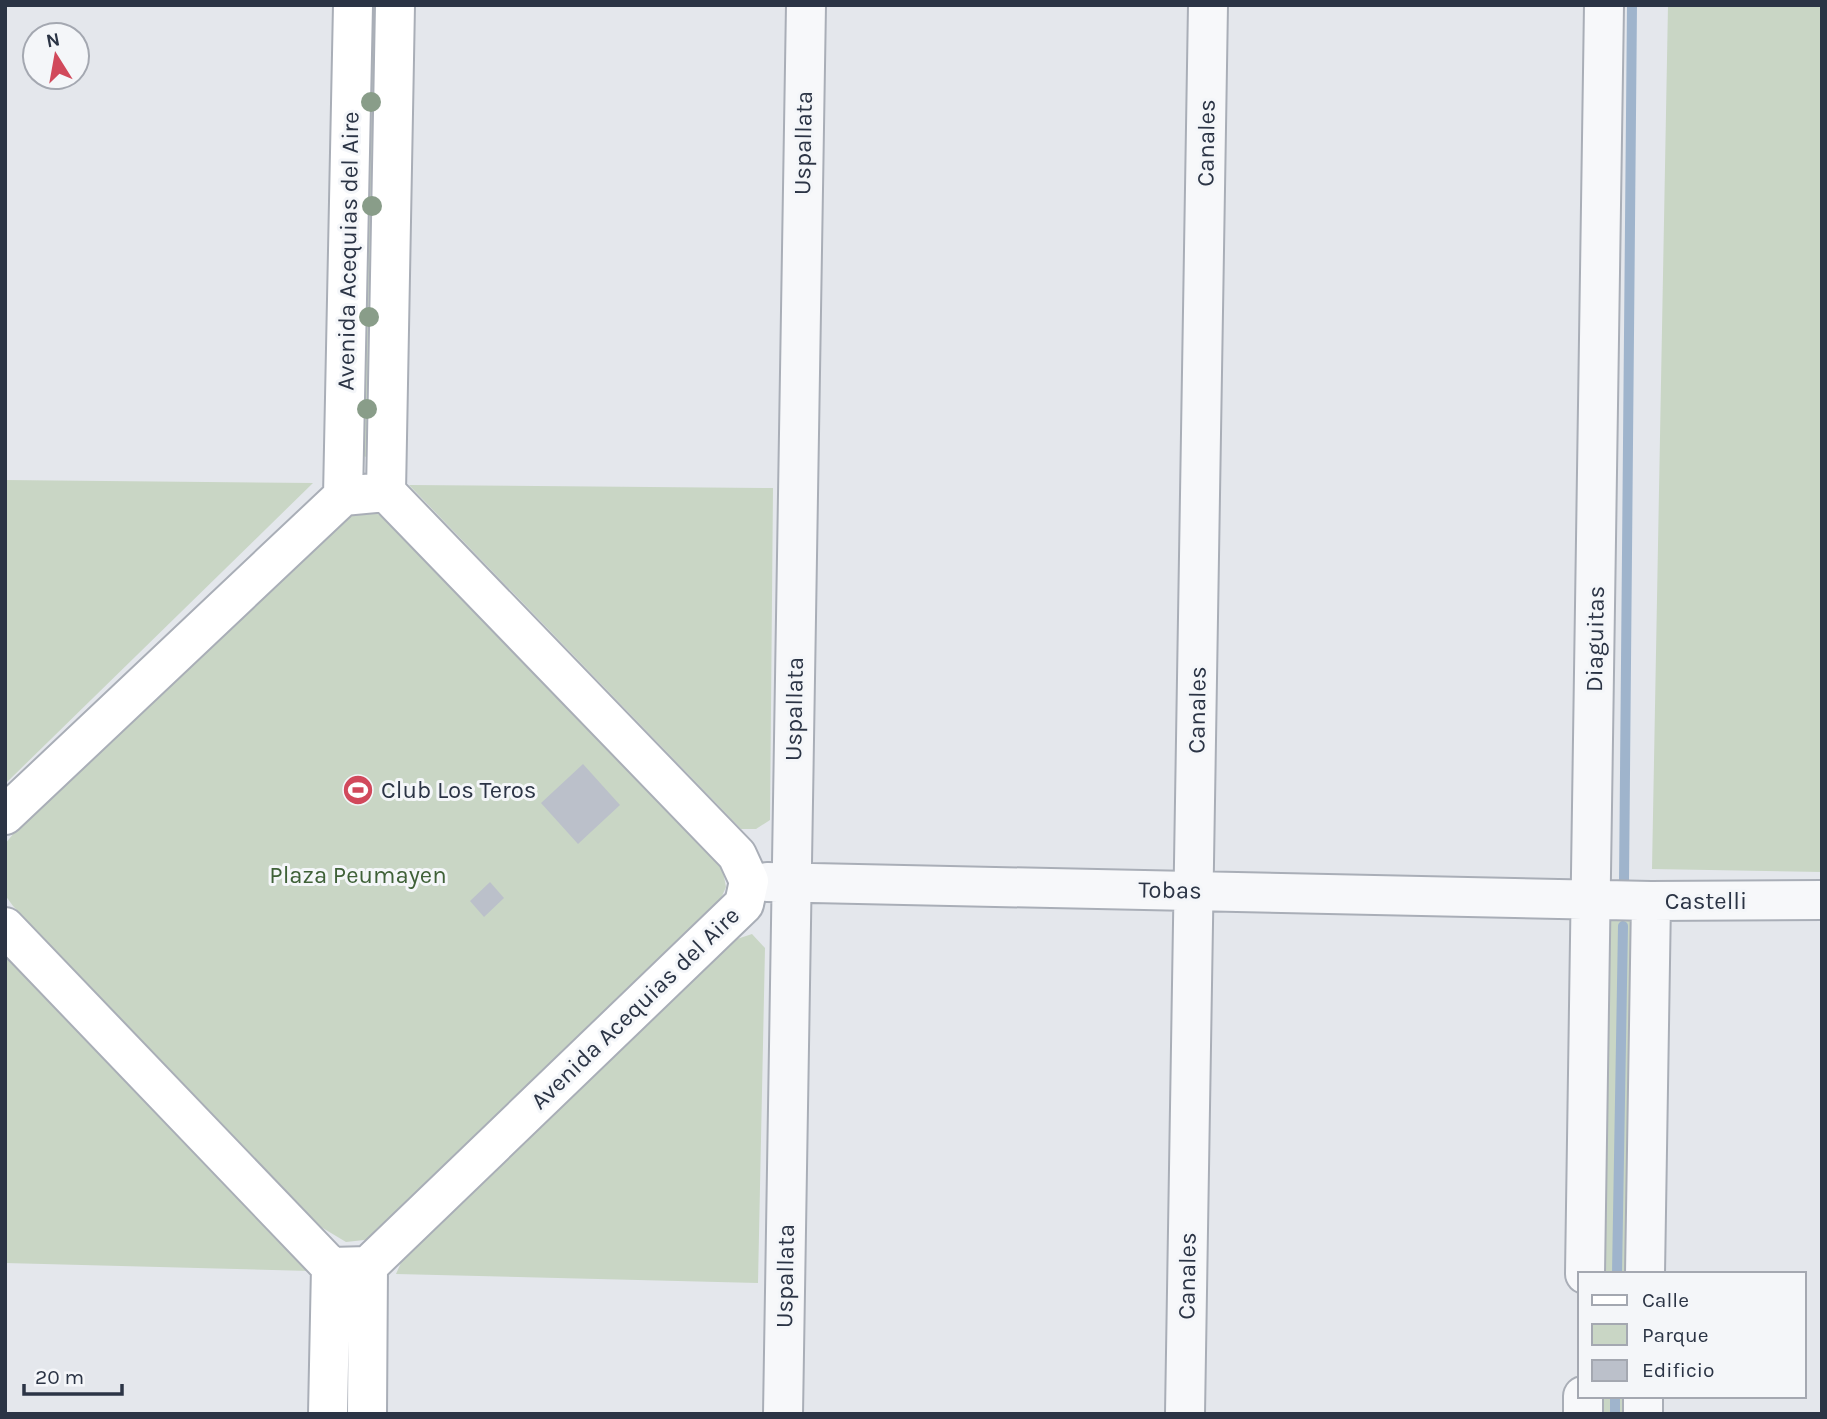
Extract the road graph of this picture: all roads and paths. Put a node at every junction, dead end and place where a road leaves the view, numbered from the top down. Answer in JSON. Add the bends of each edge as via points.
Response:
{"nodes":[{"id":1,"x":353,"y":5,"type":"edge"},
{"id":2,"x":395,"y":5,"type":"edge"},
{"id":3,"x":806,"y":5,"type":"edge"},
{"id":4,"x":1209,"y":5,"type":"edge"},
{"id":5,"x":1604,"y":5,"type":"edge"},
{"id":6,"x":386,"y":492,"type":"junction"},
{"id":7,"x":342,"y":496,"type":"junction"},
{"id":8,"x":5,"y":815,"type":"edge"},
{"id":9,"x":749,"y":881,"type":"junction"},
{"id":10,"x":791,"y":882,"type":"junction"},
{"id":11,"x":1194,"y":890,"type":"junction"},
{"id":12,"x":1591,"y":898,"type":"junction"},
{"id":13,"x":1822,"y":900,"type":"edge"},
{"id":14,"x":1651,"y":901,"type":"junction"},
{"id":15,"x":5,"y":927,"type":"edge"},
{"id":16,"x":368,"y":1266,"type":"junction"},
{"id":17,"x":331,"y":1267,"type":"junction"},
{"id":18,"x":1585,"y":1272,"type":"edge"},
{"id":19,"x":1645,"y":1272,"type":"edge"},
{"id":20,"x":328,"y":1414,"type":"edge"},
{"id":21,"x":367,"y":1414,"type":"edge"},
{"id":22,"x":783,"y":1414,"type":"edge"},
{"id":23,"x":1185,"y":1414,"type":"edge"}],
"edges":[{"from":1,"to":7,"type":"street","name":"Avenida Acequias del Aire"},
{"from":2,"to":6,"type":"street","name":"Avenida Acequias del Aire"},
{"from":3,"to":10,"type":"street","name":"Uspallata"},
{"from":4,"to":11,"type":"street","name":"Canales"},
{"from":5,"to":12,"type":"street","name":"Diaguitas"},
{"from":6,"to":7,"type":"street"},
{"from":6,"to":9,"type":"street","name":"Avenida Acequias del Aire","via":[[737,855]]},
{"from":7,"to":8,"type":"street"},
{"from":9,"to":10,"type":"street","name":"Tobas"},
{"from":9,"to":16,"type":"street","name":"Avenida Acequias del Aire","via":[[744,904]]},
{"from":10,"to":11,"type":"street","name":"Tobas"},
{"from":10,"to":22,"type":"street","name":"Uspallata"},
{"from":11,"to":12,"type":"street","name":"Tobas"},
{"from":11,"to":23,"type":"street","name":"Canales"},
{"from":12,"to":14,"type":"street","name":"Castelli"},
{"from":12,"to":18,"type":"street","name":"Diaguitas"},
{"from":13,"to":14,"type":"street","name":"Castelli"},
{"from":14,"to":19,"type":"street"},
{"from":15,"to":17,"type":"street"},
{"from":16,"to":17,"type":"street"},
{"from":16,"to":21,"type":"street"},
{"from":17,"to":20,"type":"street"}]}
